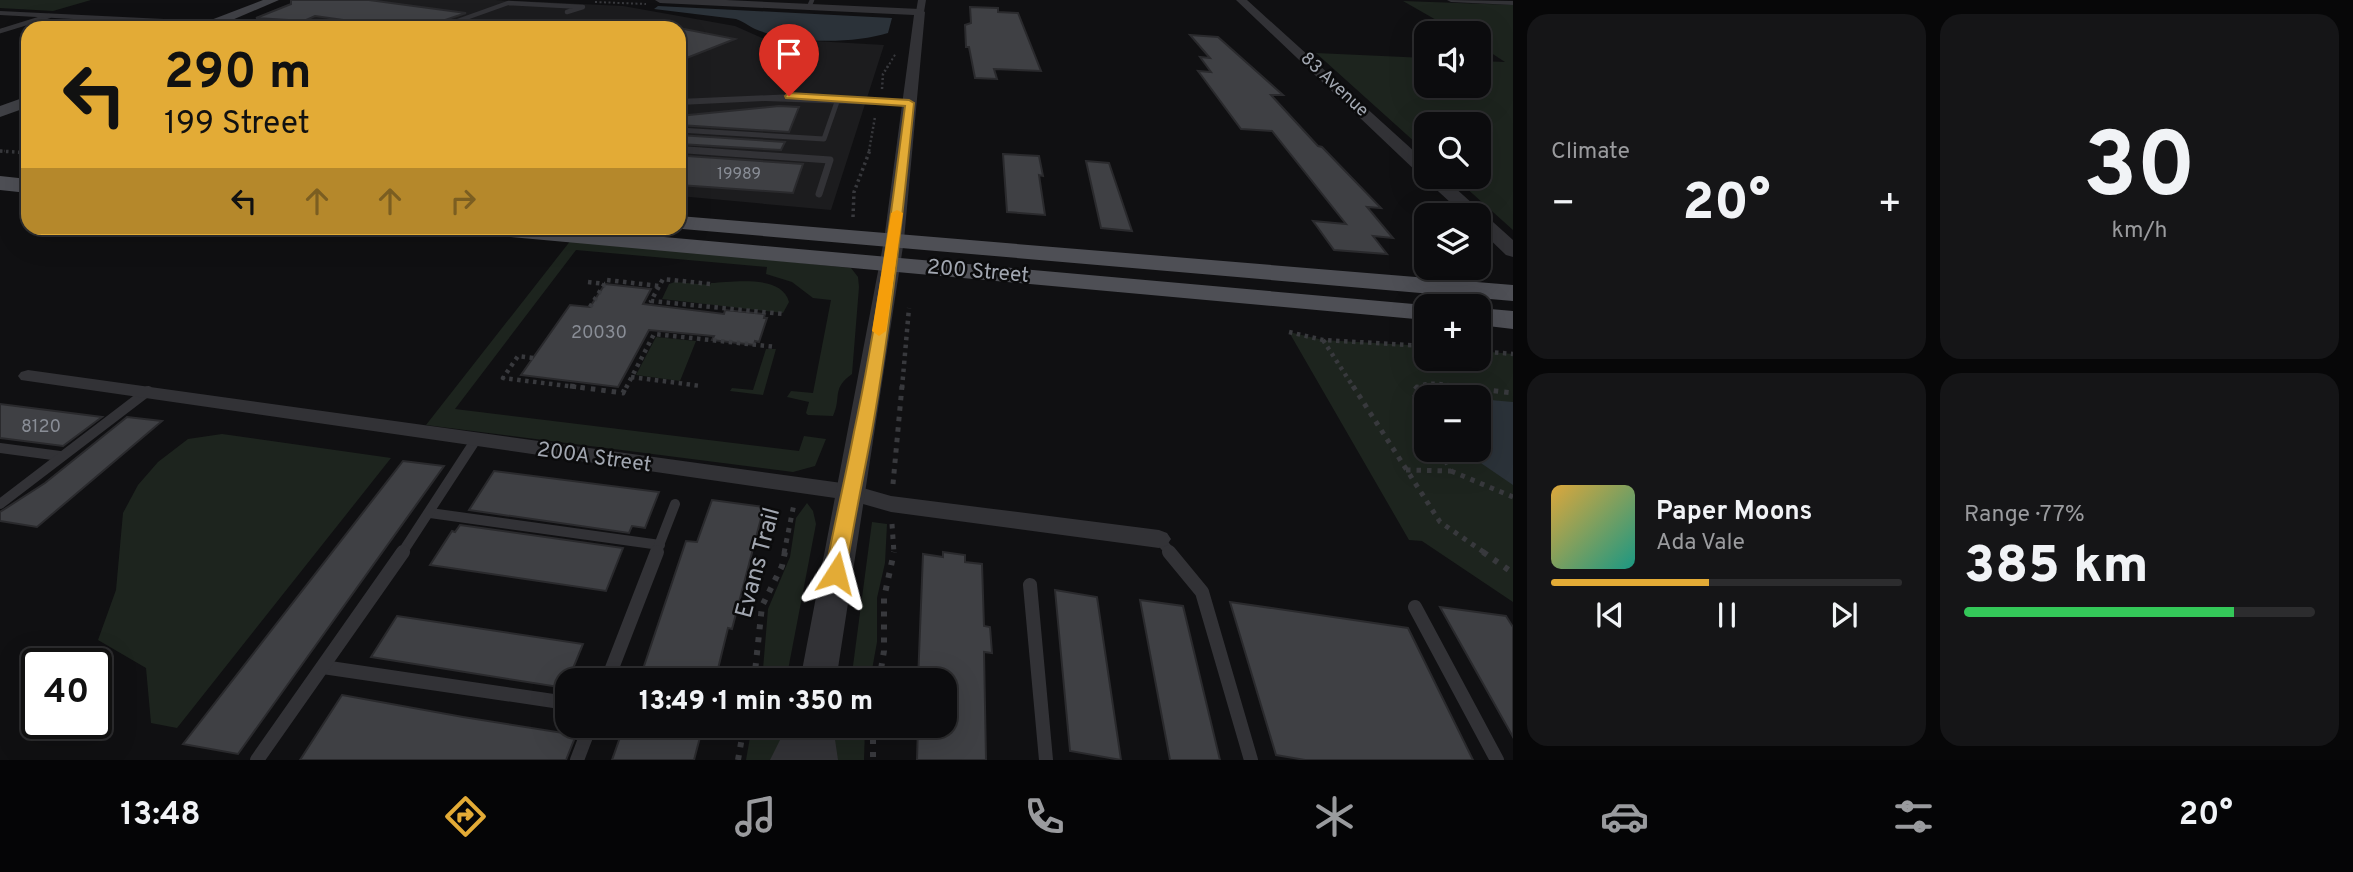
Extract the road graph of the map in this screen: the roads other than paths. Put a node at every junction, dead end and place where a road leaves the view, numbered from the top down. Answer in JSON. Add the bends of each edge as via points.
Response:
{"nodes":[{"id":1,"x":273,"y":0,"type":"edge"},
{"id":2,"x":660,"y":0,"type":"edge"},
{"id":3,"x":1241,"y":0,"type":"edge"},
{"id":4,"x":1451,"y":0,"type":"edge"},
{"id":5,"x":755,"y":2,"type":"edge"},
{"id":6,"x":811,"y":3,"type":"edge"},
{"id":7,"x":1513,"y":3,"type":"edge"},
{"id":8,"x":921,"y":6,"type":"edge"},
{"id":9,"x":567,"y":12,"type":"dead end"},
{"id":10,"x":0,"y":13,"type":"edge"},
{"id":11,"x":49,"y":16,"type":"junction"},
{"id":12,"x":33,"y":21,"type":"edge"},
{"id":13,"x":130,"y":21,"type":"edge"},
{"id":14,"x":224,"y":21,"type":"edge"},
{"id":15,"x":458,"y":21,"type":"edge"},
{"id":16,"x":21,"y":25,"type":"edge"},
{"id":17,"x":0,"y":31,"type":"edge"},
{"id":18,"x":21,"y":94,"type":"edge"},
{"id":19,"x":838,"y":99,"type":"junction"},
{"id":20,"x":0,"y":101,"type":"edge"},
{"id":21,"x":686,"y":102,"type":"edge"},
{"id":22,"x":909,"y":103,"type":"junction"},
{"id":23,"x":21,"y":104,"type":"edge"},
{"id":24,"x":0,"y":112,"type":"edge"},
{"id":25,"x":686,"y":130,"type":"edge"},
{"id":26,"x":686,"y":149,"type":"edge"},
{"id":27,"x":1414,"y":160,"type":"edge"},
{"id":28,"x":0,"y":165,"type":"edge"},
{"id":29,"x":21,"y":166,"type":"edge"},
{"id":30,"x":0,"y":183,"type":"edge"},
{"id":31,"x":21,"y":185,"type":"edge"},
{"id":32,"x":1446,"y":189,"type":"edge"},
{"id":33,"x":819,"y":194,"type":"dead end"},
{"id":34,"x":1461,"y":203,"type":"edge"},
{"id":35,"x":686,"y":224,"type":"edge"},
{"id":36,"x":1491,"y":230,"type":"edge"},
{"id":37,"x":606,"y":235,"type":"edge"},
{"id":38,"x":1513,"y":251,"type":"edge"},
{"id":39,"x":892,"y":252,"type":"junction"},
{"id":40,"x":1513,"y":293,"type":"edge"},
{"id":41,"x":1414,"y":311,"type":"edge"},
{"id":42,"x":1491,"y":318,"type":"edge"},
{"id":43,"x":1513,"y":320,"type":"edge"},
{"id":44,"x":28,"y":376,"type":"dead end"},
{"id":45,"x":148,"y":391,"type":"junction"},
{"id":46,"x":475,"y":442,"type":"junction"},
{"id":47,"x":0,"y":448,"type":"edge"},
{"id":48,"x":60,"y":456,"type":"junction"},
{"id":49,"x":849,"y":492,"type":"junction"},
{"id":50,"x":0,"y":504,"type":"edge"},
{"id":51,"x":675,"y":504,"type":"dead end"},
{"id":52,"x":430,"y":513,"type":"junction"},
{"id":53,"x":1159,"y":539,"type":"joint"},
{"id":54,"x":660,"y":545,"type":"junction"},
{"id":55,"x":1030,"y":585,"type":"dead end"},
{"id":56,"x":1415,"y":607,"type":"dead end"},
{"id":57,"x":323,"y":667,"type":"junction"},
{"id":58,"x":612,"y":668,"type":"edge"},
{"id":59,"x":820,"y":668,"type":"edge"},
{"id":60,"x":555,"y":702,"type":"edge"},
{"id":61,"x":585,"y":738,"type":"edge"},
{"id":62,"x":801,"y":738,"type":"edge"},
{"id":63,"x":816,"y":738,"type":"edge"},
{"id":64,"x":257,"y":760,"type":"edge"},
{"id":65,"x":577,"y":760,"type":"edge"},
{"id":66,"x":789,"y":760,"type":"edge"},
{"id":67,"x":819,"y":760,"type":"edge"},
{"id":68,"x":1046,"y":760,"type":"edge"},
{"id":69,"x":1251,"y":760,"type":"edge"},
{"id":70,"x":1497,"y":760,"type":"edge"}],
"edges":[{"from":1,"to":14,"type":"main road"},
{"from":2,"to":5,"type":"street"},
{"from":3,"to":27,"type":"street","name":"83 Avenue"},
{"from":4,"to":7,"type":"street"},
{"from":5,"to":6,"type":"street"},
{"from":6,"to":8,"type":"street"},
{"from":8,"to":22,"type":"street"},
{"from":9,"to":15,"type":"lane","via":[[583,7],[508,3]]},
{"from":10,"to":11,"type":"street"},
{"from":11,"to":12,"type":"lane"},
{"from":11,"to":13,"type":"street"},
{"from":16,"to":17,"type":"lane"},
{"from":18,"to":20,"type":"main road"},
{"from":19,"to":21,"type":"street","via":[[789,96]]},
{"from":19,"to":22,"type":"street"},
{"from":19,"to":25,"type":"lane","via":[[824,139]]},
{"from":22,"to":39,"type":"street"},
{"from":23,"to":24,"type":"main road"},
{"from":26,"to":33,"type":"lane","via":[[831,156]]},
{"from":28,"to":29,"type":"main road"},
{"from":30,"to":31,"type":"main road"},
{"from":32,"to":34,"type":"street"},
{"from":35,"to":39,"type":"main road","name":"200 Street"},
{"from":36,"to":38,"type":"street"},
{"from":37,"to":39,"type":"main road","name":"200 Street"},
{"from":39,"to":40,"type":"main road","name":"200 Street"},
{"from":39,"to":41,"type":"main road","name":"200 Street"},
{"from":39,"to":49,"type":"street"},
{"from":42,"to":43,"type":"main road"},
{"from":44,"to":45,"type":"street","name":"200A Street"},
{"from":45,"to":46,"type":"street","name":"200A Street"},
{"from":45,"to":48,"type":"lane"},
{"from":46,"to":49,"type":"street","name":"200A Street"},
{"from":46,"to":52,"type":"lane"},
{"from":47,"to":48,"type":"lane"},
{"from":48,"to":50,"type":"lane"},
{"from":49,"to":53,"type":"street","name":"200A Street","via":[[891,503]]},
{"from":49,"to":59,"type":"street"},
{"from":51,"to":54,"type":"lane"},
{"from":52,"to":54,"type":"lane"},
{"from":52,"to":57,"type":"lane"},
{"from":53,"to":69,"type":"lane","via":[[1202,592]]},
{"from":54,"to":58,"type":"lane"},
{"from":55,"to":68,"type":"lane"},
{"from":56,"to":70,"type":"lane"},
{"from":57,"to":60,"type":"lane"},
{"from":57,"to":64,"type":"lane"},
{"from":61,"to":65,"type":"lane"},
{"from":62,"to":66,"type":"street"},
{"from":63,"to":67,"type":"street"}]}
